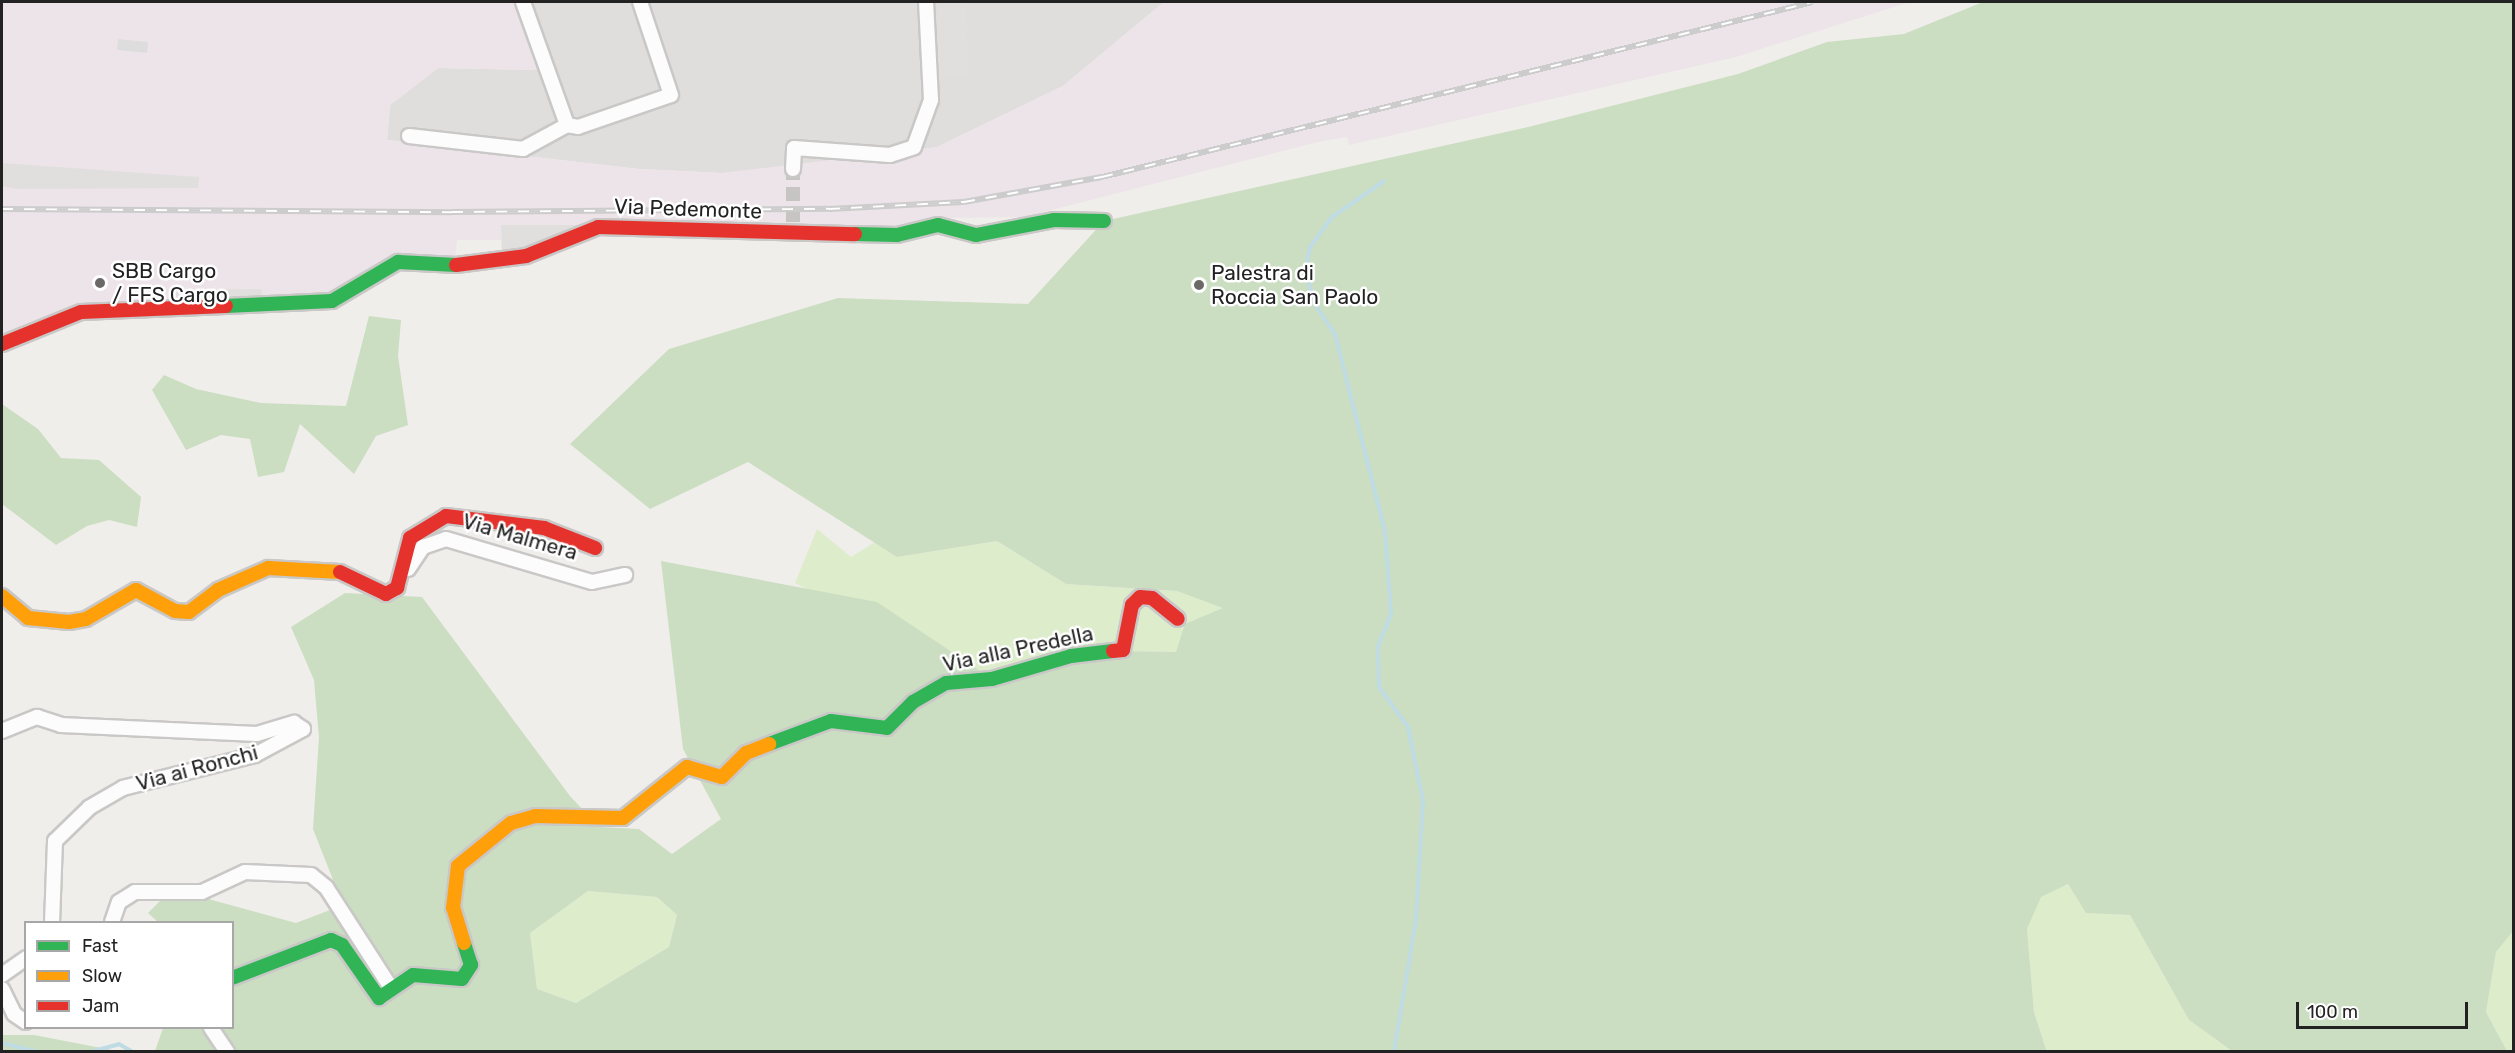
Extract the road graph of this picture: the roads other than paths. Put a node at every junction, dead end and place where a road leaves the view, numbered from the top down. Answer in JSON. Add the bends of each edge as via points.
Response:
{"nodes":[{"id":1,"x":523,"y":2,"type":"edge"},
{"id":2,"x":640,"y":2,"type":"edge"},
{"id":3,"x":926,"y":2,"type":"edge"},
{"id":4,"x":567,"y":126,"type":"junction"},
{"id":5,"x":409,"y":136,"type":"dead end"},
{"id":6,"x":793,"y":169,"type":"tunnel mouth"},
{"id":7,"x":1104,"y":220,"type":"dead end"},
{"id":8,"x":2,"y":344,"type":"edge"},
{"id":9,"x":595,"y":548,"type":"dead end"},
{"id":10,"x":625,"y":575,"type":"dead end"},
{"id":11,"x":395,"y":590,"type":"junction"},
{"id":12,"x":2,"y":596,"type":"edge"},
{"id":13,"x":1178,"y":619,"type":"dead end"},
{"id":14,"x":2,"y":731,"type":"edge"},
{"id":15,"x":52,"y":921,"type":"edge"},
{"id":16,"x":112,"y":921,"type":"edge"},
{"id":17,"x":24,"y":959,"type":"edge"},
{"id":18,"x":2,"y":975,"type":"edge"},
{"id":19,"x":234,"y":977,"type":"edge"},
{"id":20,"x":391,"y":988,"type":"junction"},
{"id":21,"x":2,"y":989,"type":"edge"},
{"id":22,"x":24,"y":1021,"type":"edge"},
{"id":23,"x":212,"y":1029,"type":"edge"},
{"id":24,"x":227,"y":1052,"type":"edge"}],
"edges":[{"from":1,"to":4,"type":"street"},
{"from":2,"to":4,"type":"street","via":[[671,95],[578,127]]},
{"from":3,"to":6,"type":"street","via":[[931,100],[915,147],[890,154],[794,148]]},
{"from":4,"to":5,"type":"street","via":[[523,149]]},
{"from":7,"to":8,"type":"street","name":"Via Pedemonte","via":[[1054,220],[976,235],[938,225],[897,235],[793,227],[598,227],[526,256],[457,265],[398,262],[332,301],[81,312]]},
{"from":9,"to":11,"type":"street","name":"Via Malmera","via":[[544,528],[446,516],[410,538]]},
{"from":10,"to":11,"type":"street","name":"Via Malmera","via":[[592,582],[446,539],[414,555],[405,585]]},
{"from":11,"to":12,"type":"street","via":[[374,592],[348,572],[268,568],[218,590],[194,611],[176,611],[148,593],[131,590],[75,622],[28,618]]},
{"from":13,"to":20,"type":"street","name":"Via alla Predella","via":[[1152,598],[1140,597],[1132,604],[1125,647],[1120,651],[1071,656],[992,679],[946,683],[913,702],[887,728],[854,720],[831,721],[746,753],[722,777],[687,767],[623,818],[518,819],[470,852],[458,866],[453,908],[471,957],[468,974],[459,979],[413,975]]},
{"from":14,"to":15,"type":"street","name":"Via ai Ronchi","via":[[37,717],[61,725],[256,734],[294,723],[303,729],[299,736],[255,755],[123,788],[89,808],[55,841]]},
{"from":16,"to":20,"type":"street","via":[[119,902],[135,892],[202,892],[245,872],[311,875],[326,887]]},
{"from":17,"to":18,"type":"street"},
{"from":19,"to":20,"type":"street","name":"Via alla Predella","via":[[331,940],[342,945],[375,996],[383,999]]},
{"from":21,"to":22,"type":"street","via":[[14,1014]]},
{"from":23,"to":24,"type":"street"}]}
